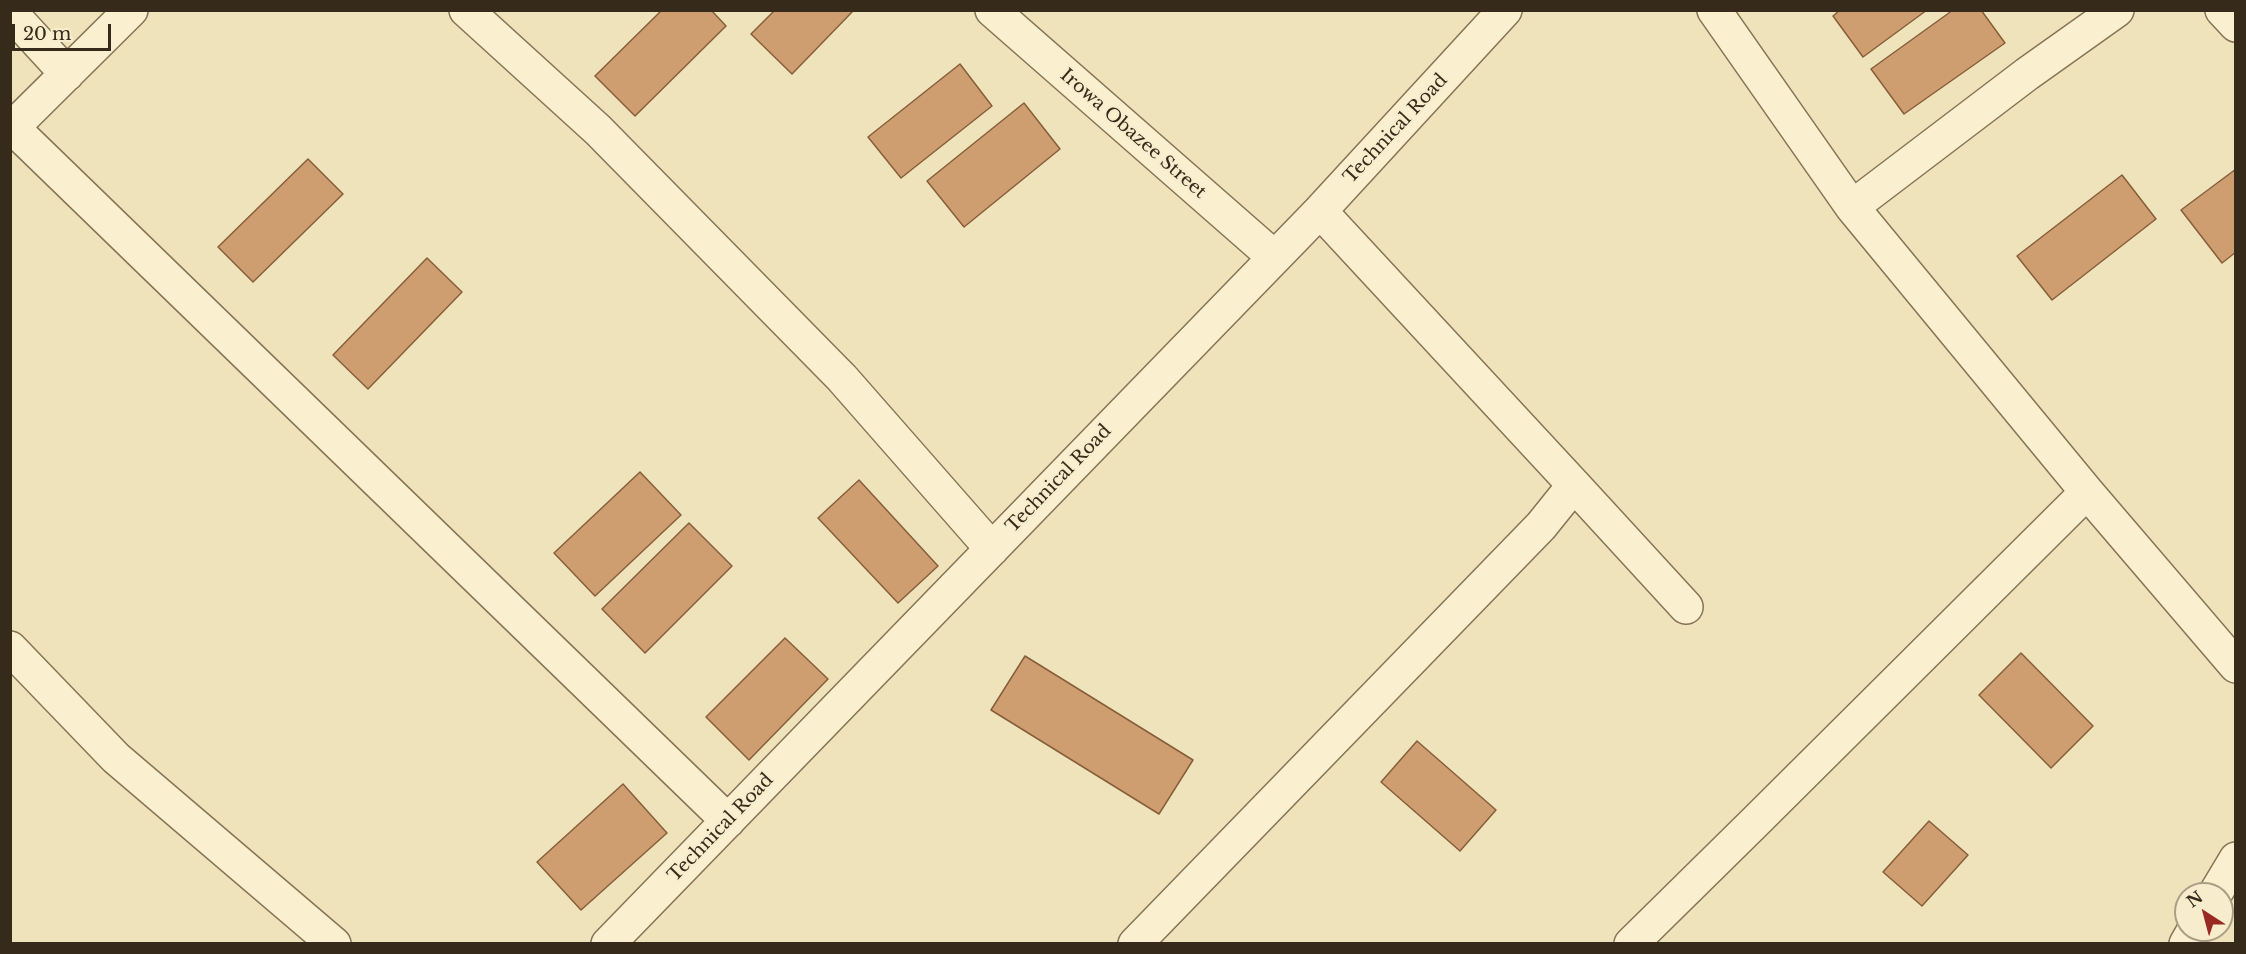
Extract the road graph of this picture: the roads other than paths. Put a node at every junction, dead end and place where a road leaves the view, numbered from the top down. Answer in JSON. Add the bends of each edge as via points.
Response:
{"nodes":[{"id":1,"x":131,"y":10,"type":"edge"},
{"id":2,"x":466,"y":10,"type":"edge"},
{"id":3,"x":992,"y":10,"type":"edge"},
{"id":4,"x":1505,"y":10,"type":"edge"},
{"id":5,"x":1714,"y":10,"type":"edge"},
{"id":6,"x":2117,"y":10,"type":"edge"},
{"id":7,"x":2222,"y":10,"type":"edge"},
{"id":8,"x":10,"y":12,"type":"edge"},
{"id":9,"x":2235,"y":25,"type":"edge"},
{"id":10,"x":67,"y":74,"type":"junction"},
{"id":11,"x":12,"y":129,"type":"edge"},
{"id":12,"x":1852,"y":207,"type":"junction"},
{"id":13,"x":1320,"y":211,"type":"junction"},
{"id":14,"x":1274,"y":257,"type":"junction"},
{"id":15,"x":1574,"y":485,"type":"junction"},
{"id":16,"x":2087,"y":492,"type":"junction"},
{"id":17,"x":992,"y":549,"type":"junction"},
{"id":18,"x":1686,"y":607,"type":"dead end"},
{"id":19,"x":10,"y":648,"type":"edge"},
{"id":20,"x":2235,"y":666,"type":"edge"},
{"id":21,"x":728,"y":821,"type":"junction"},
{"id":22,"x":2235,"y":859,"type":"edge"},
{"id":23,"x":2222,"y":882,"type":"edge"},
{"id":24,"x":334,"y":944,"type":"edge"},
{"id":25,"x":608,"y":944,"type":"edge"},
{"id":26,"x":1135,"y":944,"type":"edge"},
{"id":27,"x":1630,"y":944,"type":"edge"}],
"edges":[{"from":1,"to":10,"type":"street"},
{"from":2,"to":17,"type":"street","via":[[598,130],[842,378]]},
{"from":3,"to":14,"type":"street","name":"Irowa Obazee Street"},
{"from":4,"to":13,"type":"street","name":"Technical Road"},
{"from":5,"to":12,"type":"street"},
{"from":6,"to":12,"type":"street"},
{"from":7,"to":9,"type":"street"},
{"from":8,"to":10,"type":"street"},
{"from":10,"to":11,"type":"street"},
{"from":11,"to":21,"type":"street"},
{"from":12,"to":16,"type":"street"},
{"from":13,"to":14,"type":"street","name":"Technical Road"},
{"from":13,"to":15,"type":"street"},
{"from":14,"to":17,"type":"street","name":"Technical Road"},
{"from":15,"to":18,"type":"street"},
{"from":15,"to":26,"type":"street","via":[[1541,526]]},
{"from":16,"to":20,"type":"street"},
{"from":16,"to":27,"type":"street"},
{"from":17,"to":21,"type":"street","name":"Technical Road"},
{"from":19,"to":24,"type":"street","via":[[116,758]]},
{"from":21,"to":25,"type":"street","name":"Technical Road"},
{"from":22,"to":23,"type":"street"}]}
